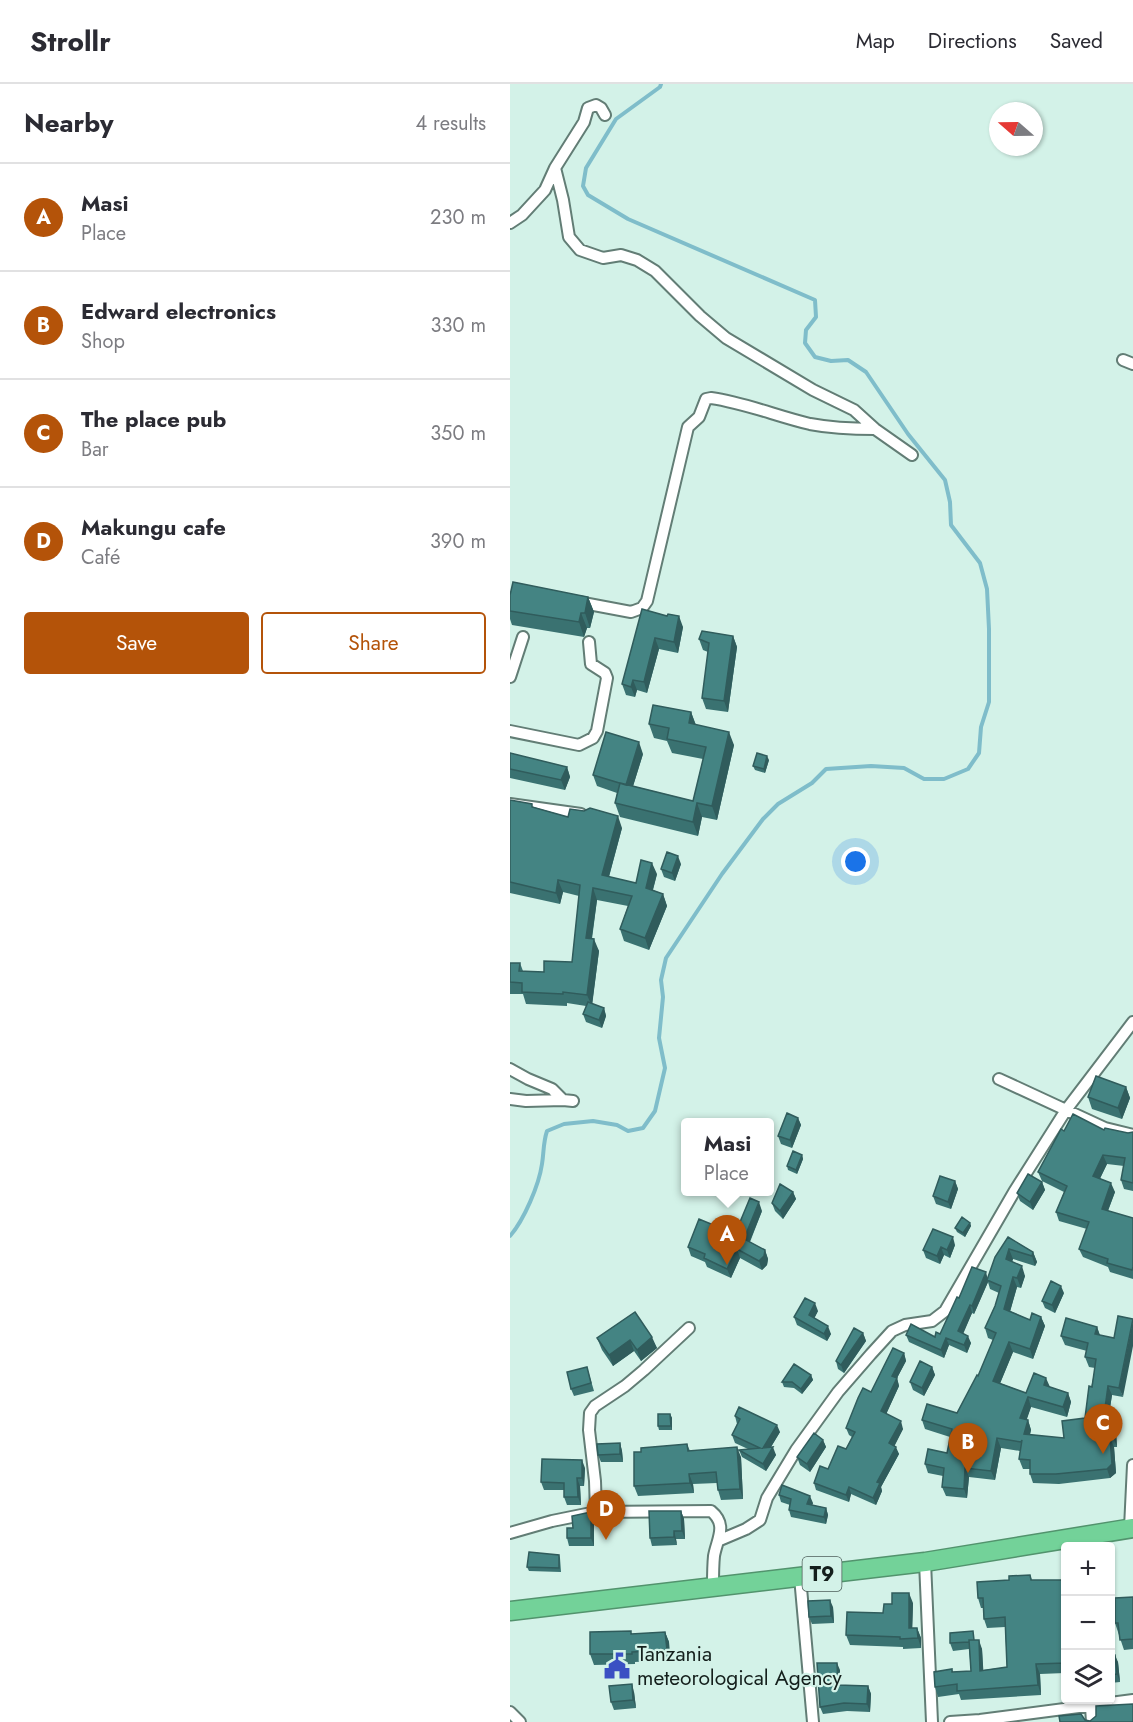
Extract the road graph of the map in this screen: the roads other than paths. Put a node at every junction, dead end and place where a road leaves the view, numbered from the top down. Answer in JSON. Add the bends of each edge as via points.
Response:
{"nodes":[{"id":1,"x":605,"y":115,"type":"dead end"},
{"id":2,"x":555,"y":168,"type":"junction"},
{"id":3,"x":510,"y":223,"type":"edge"},
{"id":4,"x":875,"y":429,"type":"junction"},
{"id":5,"x":912,"y":455,"type":"dead end"},
{"id":6,"x":567,"y":599,"type":"edge"},
{"id":7,"x":523,"y":637,"type":"dead end"},
{"id":8,"x":589,"y":642,"type":"dead end"},
{"id":9,"x":510,"y":677,"type":"edge"},
{"id":10,"x":510,"y":731,"type":"edge"},
{"id":11,"x":510,"y":804,"type":"edge"},
{"id":12,"x":589,"y":815,"type":"edge"},
{"id":13,"x":1133,"y":1022,"type":"edge"},
{"id":14,"x":510,"y":1069,"type":"edge"},
{"id":15,"x":999,"y":1079,"type":"dead end"},
{"id":16,"x":510,"y":1099,"type":"edge"},
{"id":17,"x":1066,"y":1110,"type":"junction"},
{"id":18,"x":1133,"y":1135,"type":"edge"},
{"id":19,"x":689,"y":1328,"type":"dead end"},
{"id":20,"x":1133,"y":1465,"type":"edge"},
{"id":21,"x":596,"y":1512,"type":"junction"},
{"id":22,"x":1131,"y":1528,"type":"edge"},
{"id":23,"x":510,"y":1533,"type":"edge"},
{"id":24,"x":720,"y":1540,"type":"junction"},
{"id":25,"x":925,"y":1562,"type":"junction"},
{"id":26,"x":800,"y":1577,"type":"junction"},
{"id":27,"x":713,"y":1586,"type":"junction"},
{"id":28,"x":510,"y":1611,"type":"edge"},
{"id":29,"x":1133,"y":1700,"type":"edge"},
{"id":30,"x":1091,"y":1707,"type":"junction"},
{"id":31,"x":510,"y":1713,"type":"edge"},
{"id":32,"x":1019,"y":1719,"type":"edge"},
{"id":33,"x":980,"y":1721,"type":"edge"},
{"id":34,"x":520,"y":1722,"type":"edge"},
{"id":35,"x":813,"y":1722,"type":"edge"},
{"id":36,"x":932,"y":1722,"type":"edge"},
{"id":37,"x":950,"y":1722,"type":"edge"},
{"id":38,"x":1092,"y":1722,"type":"edge"}],
"edges":[{"from":1,"to":2,"type":"street","via":[[597,105],[588,108],[584,122]]},
{"from":2,"to":3,"type":"street","via":[[545,190]]},
{"from":2,"to":4,"type":"street","via":[[569,237],[580,250],[603,258],[621,255],[637,260],[656,272],[726,338],[854,410]]},
{"from":4,"to":5,"type":"street"},
{"from":4,"to":6,"type":"street","via":[[810,424],[740,402],[706,399],[699,417],[688,427],[642,608],[631,612]]},
{"from":7,"to":9,"type":"street"},
{"from":8,"to":10,"type":"street","via":[[591,664],[607,678],[593,738],[579,745]]},
{"from":11,"to":12,"type":"street"},
{"from":13,"to":17,"type":"street"},
{"from":14,"to":16,"type":"street","via":[[568,1100]]},
{"from":15,"to":17,"type":"street"},
{"from":17,"to":18,"type":"street","via":[[1105,1128]]},
{"from":17,"to":24,"type":"street","via":[[945,1311],[932,1321],[892,1331],[816,1421],[767,1498],[760,1520]]},
{"from":19,"to":21,"type":"street","via":[[645,1370],[590,1413]]},
{"from":20,"to":22,"type":"street"},
{"from":21,"to":23,"type":"street"},
{"from":21,"to":24,"type":"street","via":[[711,1511],[719,1521]]},
{"from":22,"to":25,"type":"highway","number":"T9"},
{"from":24,"to":27,"type":"street","via":[[714,1553]]},
{"from":25,"to":26,"type":"highway","number":"T9"},
{"from":25,"to":36,"type":"street"},
{"from":26,"to":27,"type":"highway","number":"T9"},
{"from":26,"to":35,"type":"street"},
{"from":27,"to":28,"type":"highway","number":"T9"},
{"from":29,"to":30,"type":"street"},
{"from":30,"to":32,"type":"street"},
{"from":30,"to":38,"type":"street"},
{"from":31,"to":34,"type":"street"},
{"from":32,"to":33,"type":"street"},
{"from":33,"to":37,"type":"street"}]}
